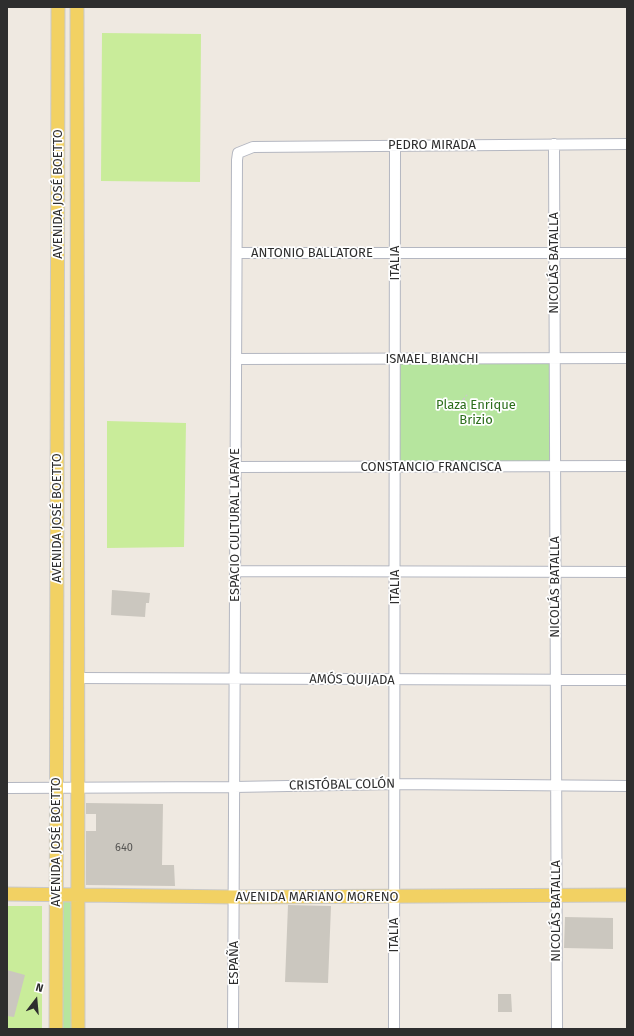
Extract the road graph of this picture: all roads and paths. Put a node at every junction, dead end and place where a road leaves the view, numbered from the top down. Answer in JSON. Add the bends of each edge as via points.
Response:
{"nodes":[{"id":1,"x":58,"y":7,"type":"edge"},
{"id":2,"x":77,"y":7,"type":"edge"},
{"id":3,"x":554,"y":144,"type":"junction"},
{"id":4,"x":627,"y":144,"type":"edge"},
{"id":5,"x":395,"y":145,"type":"junction"},
{"id":6,"x":238,"y":153,"type":"joint"},
{"id":7,"x":627,"y":252,"type":"edge"},
{"id":8,"x":237,"y":253,"type":"junction"},
{"id":9,"x":395,"y":253,"type":"junction"},
{"id":10,"x":554,"y":253,"type":"junction"},
{"id":11,"x":554,"y":358,"type":"junction"},
{"id":12,"x":627,"y":358,"type":"edge"},
{"id":13,"x":236,"y":359,"type":"junction"},
{"id":14,"x":395,"y":359,"type":"junction"},
{"id":15,"x":467,"y":395,"type":"dead end"},
{"id":16,"x":464,"y":400,"type":"dead end"},
{"id":17,"x":456,"y":406,"type":"dead end"},
{"id":18,"x":451,"y":409,"type":"dead end"},
{"id":19,"x":627,"y":466,"type":"edge"},
{"id":20,"x":555,"y":467,"type":"junction"},
{"id":21,"x":236,"y":468,"type":"junction"},
{"id":22,"x":396,"y":468,"type":"junction"},
{"id":23,"x":235,"y":570,"type":"junction"},
{"id":24,"x":395,"y":571,"type":"junction"},
{"id":25,"x":555,"y":572,"type":"junction"},
{"id":26,"x":627,"y":572,"type":"edge"},
{"id":27,"x":77,"y":678,"type":"junction"},
{"id":28,"x":235,"y":678,"type":"junction"},
{"id":29,"x":395,"y":680,"type":"junction"},
{"id":30,"x":555,"y":680,"type":"junction"},
{"id":31,"x":627,"y":680,"type":"edge"},
{"id":32,"x":394,"y":784,"type":"junction"},
{"id":33,"x":556,"y":786,"type":"junction"},
{"id":34,"x":627,"y":786,"type":"edge"},
{"id":35,"x":77,"y":787,"type":"junction"},
{"id":36,"x":234,"y":787,"type":"junction"},
{"id":37,"x":7,"y":788,"type":"edge"},
{"id":38,"x":56,"y":788,"type":"junction"},
{"id":39,"x":7,"y":894,"type":"edge"},
{"id":40,"x":56,"y":894,"type":"junction"},
{"id":41,"x":77,"y":894,"type":"junction"},
{"id":42,"x":556,"y":895,"type":"junction"},
{"id":43,"x":627,"y":895,"type":"edge"},
{"id":44,"x":234,"y":897,"type":"junction"},
{"id":45,"x":394,"y":897,"type":"junction"},
{"id":46,"x":56,"y":1029,"type":"edge"},
{"id":47,"x":78,"y":1029,"type":"edge"},
{"id":48,"x":233,"y":1029,"type":"edge"},
{"id":49,"x":394,"y":1029,"type":"edge"},
{"id":50,"x":557,"y":1029,"type":"edge"}],
"edges":[{"from":1,"to":38,"type":"main road","name":"AVENIDA JOSÉ BOETTO"},
{"from":2,"to":27,"type":"main road","name":"AVENIDA JOSÉ BOETTO"},
{"from":3,"to":4,"type":"street","name":"PEDRO MIRADA"},
{"from":3,"to":5,"type":"street","name":"PEDRO MIRADA"},
{"from":3,"to":10,"type":"street","name":"NICOLÁS BATALLA"},
{"from":5,"to":6,"type":"street","name":"PEDRO MIRADA","via":[[253,147]]},
{"from":5,"to":9,"type":"street","name":"ITALIA"},
{"from":6,"to":8,"type":"street","name":"ESPACIO CULTURAL LAFAYE"},
{"from":7,"to":10,"type":"street","name":"ANTONIO BALLATORE"},
{"from":8,"to":9,"type":"street","name":"ANTONIO BALLATORE"},
{"from":8,"to":13,"type":"street","name":"ESPACIO CULTURAL LAFAYE"},
{"from":9,"to":10,"type":"street","name":"ANTONIO BALLATORE"},
{"from":9,"to":14,"type":"street","name":"ITALIA"},
{"from":10,"to":11,"type":"street","name":"NICOLÁS BATALLA"},
{"from":11,"to":12,"type":"street","name":"ISMAEL BIANCHI"},
{"from":11,"to":14,"type":"street","name":"ISMAEL BIANCHI"},
{"from":11,"to":20,"type":"street","name":"NICOLÁS BATALLA"},
{"from":13,"to":14,"type":"street","name":"ISMAEL BIANCHI"},
{"from":13,"to":21,"type":"street","name":"ESPACIO CULTURAL LAFAYE"},
{"from":14,"to":22,"type":"street","name":"ITALIA"},
{"from":15,"to":16,"type":"path"},
{"from":17,"to":18,"type":"path"},
{"from":19,"to":20,"type":"street","name":"CONSTANCIO FRANCISCA"},
{"from":20,"to":22,"type":"street","name":"CONSTANCIO FRANCISCA"},
{"from":20,"to":25,"type":"street","name":"NICOLÁS BATALLA"},
{"from":21,"to":22,"type":"street","name":"CONSTANCIO FRANCISCA"},
{"from":21,"to":23,"type":"street","name":"ESPACIO CULTURAL LAFAYE"},
{"from":22,"to":24,"type":"street","name":"ITALIA"},
{"from":23,"to":24,"type":"street"},
{"from":23,"to":28,"type":"street","name":"ESPACIO CULTURAL LAFAYE"},
{"from":24,"to":25,"type":"street"},
{"from":24,"to":29,"type":"street","name":"ITALIA"},
{"from":25,"to":26,"type":"street"},
{"from":25,"to":30,"type":"street","name":"NICOLÁS BATALLA"},
{"from":27,"to":28,"type":"street","name":"AMÓS QUIJADA"},
{"from":27,"to":35,"type":"main road","name":"AVENIDA JOSÉ BOETTO"},
{"from":28,"to":29,"type":"street","name":"AMÓS QUIJADA"},
{"from":28,"to":36,"type":"street","name":"ESPACIO CULTURAL LAFAYE"},
{"from":29,"to":30,"type":"street","name":"AMÓS QUIJADA"},
{"from":29,"to":32,"type":"street","name":"ITALIA"},
{"from":30,"to":31,"type":"street","name":"AMÓS QUIJADA"},
{"from":30,"to":33,"type":"street","name":"NICOLÁS BATALLA"},
{"from":32,"to":33,"type":"street","name":"CRISTÓBAL COLÓN"},
{"from":32,"to":36,"type":"street","name":"CRISTÓBAL COLÓN"},
{"from":32,"to":45,"type":"street","name":"ITALIA"},
{"from":33,"to":34,"type":"street","name":"CRISTÓBAL COLÓN"},
{"from":33,"to":42,"type":"street","name":"NICOLÁS BATALLA"},
{"from":35,"to":36,"type":"street","name":"CRISTÓBAL COLÓN"},
{"from":35,"to":38,"type":"street","name":"CRISTÓBAL COLÓN"},
{"from":35,"to":41,"type":"main road","name":"AVENIDA JOSÉ BOETTO"},
{"from":36,"to":44,"type":"street","name":"ESPACIO CULTURAL LAFAYE"},
{"from":37,"to":38,"type":"street","name":"CRISTÓBAL COLÓN"},
{"from":38,"to":40,"type":"main road","name":"AVENIDA JOSÉ BOETTO"},
{"from":39,"to":40,"type":"main road","name":"AVENIDA MARIANO MORENO"},
{"from":40,"to":41,"type":"main road","name":"AVENIDA MARIANO MORENO"},
{"from":40,"to":46,"type":"main road","name":"AVENIDA JOSÉ BOETTO"},
{"from":41,"to":44,"type":"main road","name":"AVENIDA MARIANO MORENO"},
{"from":41,"to":47,"type":"main road","name":"AVENIDA JOSÉ BOETTO"},
{"from":42,"to":43,"type":"main road","name":"AVENIDA MARIANO MORENO"},
{"from":42,"to":45,"type":"main road","name":"AVENIDA MARIANO MORENO"},
{"from":42,"to":50,"type":"street","name":"NICOLÁS BATALLA"},
{"from":44,"to":45,"type":"main road","name":"AVENIDA MARIANO MORENO"},
{"from":44,"to":48,"type":"street","name":"ESPAÑA"},
{"from":45,"to":49,"type":"street","name":"ITALIA"}]}
